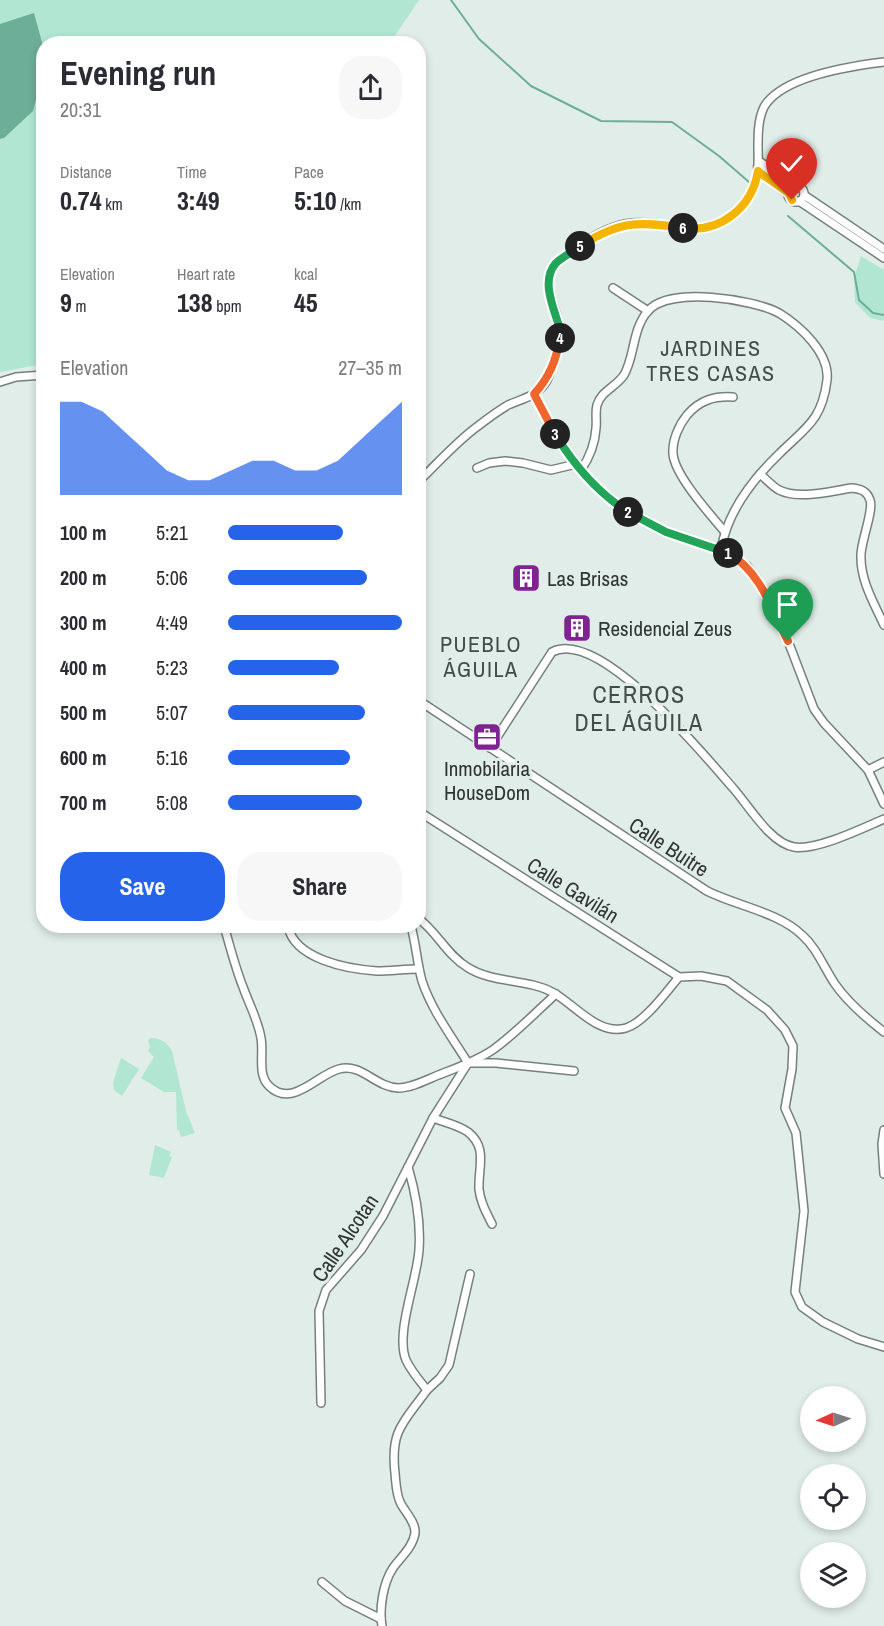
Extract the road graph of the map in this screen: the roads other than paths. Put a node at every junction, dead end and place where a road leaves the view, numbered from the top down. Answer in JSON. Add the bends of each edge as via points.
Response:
{"nodes":[{"id":1,"x":884,"y":62,"type":"edge"},
{"id":2,"x":759,"y":161,"type":"junction"},
{"id":3,"x":758,"y":171,"type":"junction"},
{"id":4,"x":794,"y":186,"type":"junction"},
{"id":5,"x":789,"y":193,"type":"junction"},
{"id":6,"x":804,"y":195,"type":"junction"},
{"id":7,"x":799,"y":201,"type":"junction"},
{"id":8,"x":884,"y":249,"type":"edge"},
{"id":9,"x":884,"y":258,"type":"edge"},
{"id":10,"x":613,"y":288,"type":"dead end"},
{"id":11,"x":648,"y":311,"type":"junction"},
{"id":12,"x":36,"y":376,"type":"edge"},
{"id":13,"x":0,"y":382,"type":"edge"},
{"id":14,"x":534,"y":394,"type":"junction"},
{"id":15,"x":733,"y":397,"type":"dead end"},
{"id":16,"x":578,"y":467,"type":"junction"},
{"id":17,"x":477,"y":468,"type":"dead end"},
{"id":18,"x":426,"y":474,"type":"edge"},
{"id":19,"x":760,"y":474,"type":"junction"},
{"id":20,"x":724,"y":531,"type":"junction"},
{"id":21,"x":721,"y":550,"type":"junction"},
{"id":22,"x":884,"y":626,"type":"edge"},
{"id":23,"x":426,"y":705,"type":"edge"},
{"id":24,"x":490,"y":748,"type":"junction"},
{"id":25,"x":884,"y":762,"type":"edge"},
{"id":26,"x":868,"y":770,"type":"junction"},
{"id":27,"x":884,"y":804,"type":"edge"},
{"id":28,"x":426,"y":816,"type":"edge"},
{"id":29,"x":884,"y":819,"type":"edge"},
{"id":30,"x":426,"y":926,"type":"edge"},
{"id":31,"x":226,"y":933,"type":"edge"},
{"id":32,"x":290,"y":933,"type":"edge"},
{"id":33,"x":413,"y":933,"type":"edge"},
{"id":34,"x":419,"y":969,"type":"junction"},
{"id":35,"x":679,"y":977,"type":"junction"},
{"id":36,"x":556,"y":994,"type":"junction"},
{"id":37,"x":884,"y":1032,"type":"edge"},
{"id":38,"x":468,"y":1063,"type":"junction"},
{"id":39,"x":574,"y":1071,"type":"dead end"},
{"id":40,"x":433,"y":1118,"type":"junction"},
{"id":41,"x":884,"y":1130,"type":"edge"},
{"id":42,"x":408,"y":1167,"type":"junction"},
{"id":43,"x":884,"y":1174,"type":"edge"},
{"id":44,"x":492,"y":1224,"type":"dead end"},
{"id":45,"x":470,"y":1274,"type":"dead end"},
{"id":46,"x":884,"y":1347,"type":"edge"},
{"id":47,"x":427,"y":1390,"type":"junction"},
{"id":48,"x":321,"y":1403,"type":"dead end"},
{"id":49,"x":322,"y":1582,"type":"dead end"},
{"id":50,"x":381,"y":1622,"type":"edge"}],
"edges":[{"from":1,"to":2,"type":"street","via":[[819,73],[782,90],[764,108],[760,118]]},
{"from":2,"to":3,"type":"street"},
{"from":2,"to":4,"type":"street"},
{"from":3,"to":5,"type":"street"},
{"from":3,"to":14,"type":"street","via":[[753,190],[739,210],[718,224],[696,229],[625,224],[599,234],[556,263],[549,275],[548,288],[561,333],[546,382]]},
{"from":4,"to":5,"type":"street"},
{"from":4,"to":6,"type":"street","via":[[801,188]]},
{"from":5,"to":7,"type":"street","via":[[792,200]]},
{"from":6,"to":7,"type":"street"},
{"from":6,"to":8,"type":"street"},
{"from":7,"to":9,"type":"street"},
{"from":10,"to":11,"type":"street"},
{"from":11,"to":16,"type":"street","via":[[624,374],[598,403],[594,444],[589,457]]},
{"from":11,"to":19,"type":"street","via":[[668,301],[701,296],[754,305],[778,313],[798,327],[826,362],[828,378],[823,402],[814,419]]},
{"from":12,"to":13,"type":"street"},
{"from":14,"to":16,"type":"street"},
{"from":14,"to":18,"type":"street","via":[[506,406],[477,426]]},
{"from":15,"to":20,"type":"street","via":[[719,396],[696,405],[678,430],[673,454],[690,488]]},
{"from":16,"to":17,"type":"street","via":[[551,470],[504,461]]},
{"from":16,"to":21,"type":"street","via":[[598,489],[640,519]]},
{"from":19,"to":20,"type":"street"},
{"from":19,"to":22,"type":"street","via":[[788,493],[852,488],[866,492],[872,506],[863,534],[862,573]]},
{"from":20,"to":21,"type":"street"},
{"from":21,"to":26,"type":"street","via":[[747,566],[757,579],[788,641],[814,709]]},
{"from":23,"to":24,"type":"street","name":"Calle Buitre"},
{"from":24,"to":29,"type":"street","via":[[552,652],[567,649],[595,657],[620,672],[664,711],[778,842],[795,848],[810,846]]},
{"from":24,"to":37,"type":"street","name":"Calle Buitre","via":[[707,891],[792,927],[804,936],[852,1005]]},
{"from":25,"to":26,"type":"street"},
{"from":26,"to":27,"type":"street"},
{"from":28,"to":35,"type":"street","name":"Calle Gavilán"},
{"from":30,"to":36,"type":"street","via":[[466,967]]},
{"from":31,"to":38,"type":"street","via":[[260,1030],[263,1077],[277,1092],[287,1094],[305,1089],[331,1072],[348,1068],[357,1069],[381,1085],[409,1087]]},
{"from":32,"to":34,"type":"street","via":[[296,945],[322,959],[377,971]]},
{"from":33,"to":34,"type":"street"},
{"from":34,"to":38,"type":"street","via":[[430,1002]]},
{"from":35,"to":36,"type":"street","via":[[635,1023],[614,1030],[604,1028]]},
{"from":35,"to":46,"type":"street","via":[[716,978],[735,985],[785,1030],[793,1046],[785,1108],[796,1133],[804,1211],[795,1292],[802,1307],[823,1322],[858,1340]]},
{"from":36,"to":38,"type":"street","via":[[496,1048]]},
{"from":38,"to":39,"type":"street"},
{"from":38,"to":40,"type":"street","name":"Calle Alcotan"},
{"from":40,"to":42,"type":"street","name":"Calle Alcotan"},
{"from":40,"to":44,"type":"street","via":[[474,1138],[482,1163],[482,1203]]},
{"from":41,"to":43,"type":"street"},
{"from":42,"to":47,"type":"street","via":[[417,1201],[419,1248],[402,1340],[412,1372]]},
{"from":42,"to":48,"type":"street","name":"Calle Alcotan","via":[[361,1250],[326,1290],[319,1311]]},
{"from":45,"to":47,"type":"street","via":[[449,1365]]},
{"from":47,"to":50,"type":"street","via":[[394,1443],[398,1495],[416,1531],[392,1570],[384,1591]]},
{"from":49,"to":50,"type":"street"}]}
